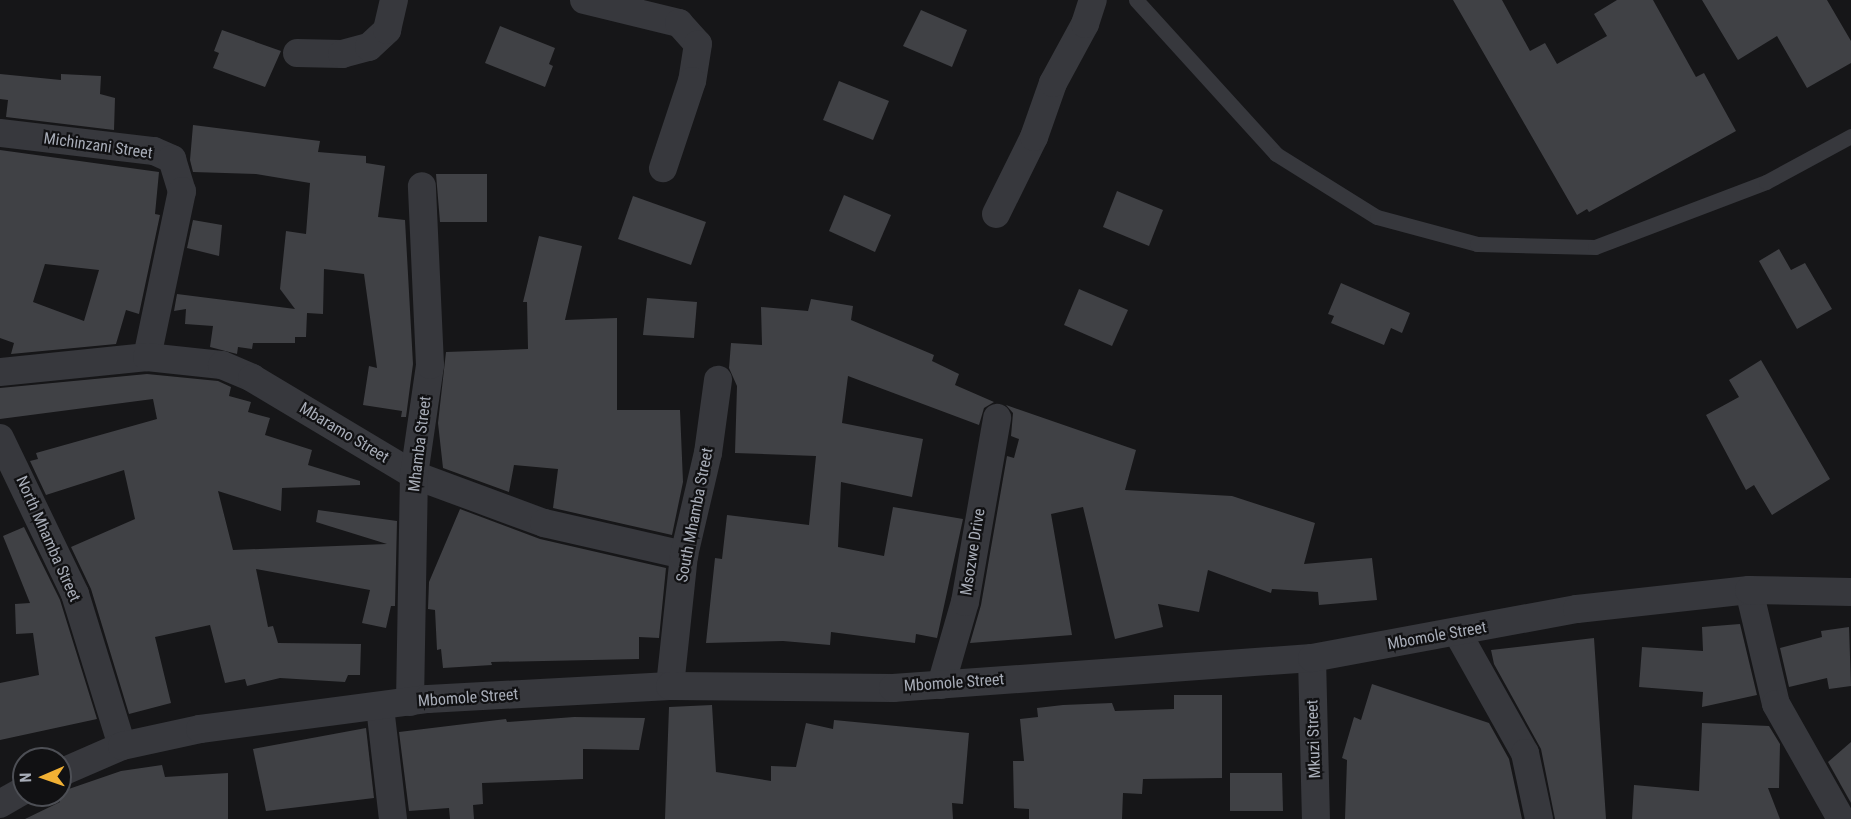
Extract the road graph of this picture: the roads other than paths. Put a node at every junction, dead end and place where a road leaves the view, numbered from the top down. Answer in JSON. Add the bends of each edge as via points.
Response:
{"nodes":[{"id":1,"x":394,"y":0,"type":"edge"},
{"id":2,"x":584,"y":0,"type":"edge"},
{"id":3,"x":1093,"y":0,"type":"edge"},
{"id":4,"x":1136,"y":0,"type":"edge"},
{"id":5,"x":297,"y":53,"type":"dead end"},
{"id":6,"x":0,"y":133,"type":"edge"},
{"id":7,"x":1851,"y":136,"type":"edge"},
{"id":8,"x":663,"y":168,"type":"dead end"},
{"id":9,"x":422,"y":186,"type":"dead end"},
{"id":10,"x":996,"y":214,"type":"dead end"},
{"id":11,"x":147,"y":357,"type":"junction"},
{"id":12,"x":0,"y":372,"type":"edge"},
{"id":13,"x":718,"y":380,"type":"dead end"},
{"id":14,"x":997,"y":418,"type":"dead end"},
{"id":15,"x":0,"y":438,"type":"edge"},
{"id":16,"x":414,"y":475,"type":"junction"},
{"id":17,"x":684,"y":555,"type":"junction"},
{"id":18,"x":1749,"y":590,"type":"junction"},
{"id":19,"x":1851,"y":592,"type":"edge"},
{"id":20,"x":1457,"y":632,"type":"junction"},
{"id":21,"x":1312,"y":658,"type":"junction"},
{"id":22,"x":940,"y":685,"type":"junction"},
{"id":23,"x":670,"y":686,"type":"junction"},
{"id":24,"x":411,"y":702,"type":"junction"},
{"id":25,"x":380,"y":707,"type":"junction"},
{"id":26,"x":122,"y":746,"type":"junction"},
{"id":27,"x":72,"y":768,"type":"edge"},
{"id":28,"x":1832,"y":816,"type":"edge"},
{"id":29,"x":393,"y":819,"type":"edge"},
{"id":30,"x":1316,"y":819,"type":"edge"},
{"id":31,"x":1539,"y":819,"type":"edge"}],
"edges":[{"from":1,"to":5,"type":"street","via":[[387,30],[369,47],[342,54]]},
{"from":2,"to":8,"type":"street","via":[[679,23],[698,44],[692,81]]},
{"from":3,"to":10,"type":"street"},
{"from":4,"to":7,"type":"lane","via":[[1276,154],[1377,218],[1477,244],[1595,247],[1766,182]]},
{"from":6,"to":11,"type":"street","name":"Michinzani Street","via":[[154,151],[172,159],[182,191]]},
{"from":9,"to":16,"type":"street","name":"Mhamba Street","via":[[430,365]]},
{"from":11,"to":12,"type":"street","name":"Mbaramo Street"},
{"from":11,"to":16,"type":"street","name":"Mbaramo Street","via":[[222,365],[252,378]]},
{"from":13,"to":17,"type":"street","name":"South Mhamba Street","via":[[708,453]]},
{"from":14,"to":22,"type":"street","name":"Msozwe Drive","via":[[965,602]]},
{"from":15,"to":26,"type":"street","name":"North Mhamba Street","via":[[75,594]]},
{"from":16,"to":17,"type":"street","name":"Mbaramo Street","via":[[544,523]]},
{"from":16,"to":24,"type":"street","name":"Mhamba Street"},
{"from":17,"to":23,"type":"street","name":"South Mhamba Street"},
{"from":18,"to":19,"type":"street","name":"Mbomole Street"},
{"from":18,"to":20,"type":"street","name":"Mbomole Street","via":[[1577,609]]},
{"from":18,"to":28,"type":"street","via":[[1776,704]]},
{"from":20,"to":21,"type":"street","name":"Mbomole Street"},
{"from":20,"to":31,"type":"street","via":[[1526,753]]},
{"from":21,"to":22,"type":"street","name":"Mbomole Street"},
{"from":21,"to":30,"type":"street","name":"Mkuzi Street"},
{"from":22,"to":23,"type":"street","name":"Mbomole Street"},
{"from":23,"to":24,"type":"street","name":"Mbomole Street"},
{"from":24,"to":25,"type":"street","name":"Mbomole Street"},
{"from":25,"to":26,"type":"street","name":"Mbomole Street","via":[[200,729]]},
{"from":25,"to":29,"type":"street"},
{"from":26,"to":27,"type":"street","name":"Mbomole Street"}]}
